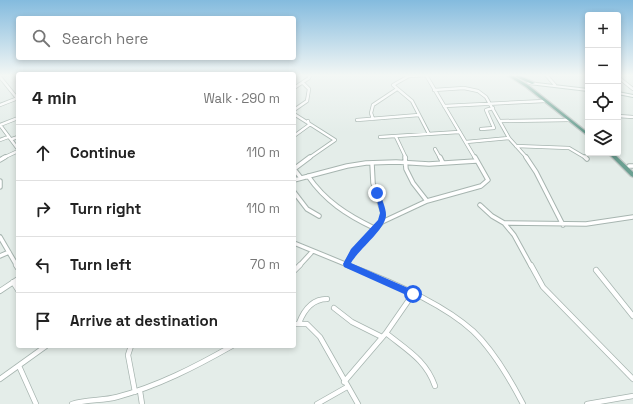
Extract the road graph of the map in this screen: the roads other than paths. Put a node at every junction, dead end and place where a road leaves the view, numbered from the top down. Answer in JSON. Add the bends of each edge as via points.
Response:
{"nodes":[{"id":1,"x":308,"y":94,"type":"edge"},
{"id":2,"x":390,"y":94,"type":"edge"},
{"id":3,"x":403,"y":94,"type":"edge"},
{"id":4,"x":436,"y":94,"type":"edge"},
{"id":5,"x":480,"y":94,"type":"edge"},
{"id":6,"x":539,"y":94,"type":"edge"},
{"id":7,"x":542,"y":94,"type":"edge"},
{"id":8,"x":621,"y":94,"type":"edge"},
{"id":9,"x":633,"y":96,"type":"edge"},
{"id":10,"x":16,"y":99,"type":"edge"},
{"id":11,"x":545,"y":101,"type":"junction"},
{"id":12,"x":489,"y":102,"type":"junction"},
{"id":13,"x":0,"y":105,"type":"edge"},
{"id":14,"x":444,"y":106,"type":"junction"},
{"id":15,"x":296,"y":108,"type":"edge"},
{"id":16,"x":492,"y":108,"type":"junction"},
{"id":17,"x":296,"y":115,"type":"edge"},
{"id":18,"x":419,"y":115,"type":"junction"},
{"id":19,"x":621,"y":116,"type":"edge"},
{"id":20,"x":633,"y":118,"type":"edge"},
{"id":21,"x":16,"y":119,"type":"edge"},
{"id":22,"x":373,"y":119,"type":"junction"},
{"id":23,"x":491,"y":119,"type":"junction"},
{"id":24,"x":357,"y":120,"type":"dead end"},
{"id":25,"x":499,"y":120,"type":"junction"},
{"id":26,"x":568,"y":120,"type":"junction"},
{"id":27,"x":308,"y":122,"type":"junction"},
{"id":28,"x":0,"y":127,"type":"edge"},
{"id":29,"x":480,"y":129,"type":"dead end"},
{"id":30,"x":585,"y":130,"type":"edge"},
{"id":31,"x":585,"y":131,"type":"edge"},
{"id":32,"x":459,"y":132,"type":"junction"},
{"id":33,"x":430,"y":134,"type":"junction"},
{"id":34,"x":296,"y":135,"type":"edge"},
{"id":35,"x":8,"y":137,"type":"junction"},
{"id":36,"x":380,"y":137,"type":"dead end"},
{"id":37,"x":396,"y":137,"type":"junction"},
{"id":38,"x":16,"y":138,"type":"edge"},
{"id":39,"x":509,"y":138,"type":"junction"},
{"id":40,"x":12,"y":139,"type":"junction"},
{"id":41,"x":0,"y":140,"type":"edge"},
{"id":42,"x":466,"y":142,"type":"junction"},
{"id":43,"x":16,"y":146,"type":"edge"},
{"id":44,"x":516,"y":146,"type":"junction"},
{"id":45,"x":435,"y":149,"type":"dead end"},
{"id":46,"x":16,"y":151,"type":"edge"},
{"id":47,"x":613,"y":156,"type":"edge"},
{"id":48,"x":618,"y":156,"type":"edge"},
{"id":49,"x":587,"y":159,"type":"dead end"},
{"id":50,"x":0,"y":160,"type":"edge"},
{"id":51,"x":476,"y":161,"type":"junction"},
{"id":52,"x":372,"y":162,"type":"junction"},
{"id":53,"x":405,"y":162,"type":"junction"},
{"id":54,"x":443,"y":163,"type":"junction"},
{"id":55,"x":296,"y":168,"type":"edge"},
{"id":56,"x":632,"y":168,"type":"edge"},
{"id":57,"x":296,"y":172,"type":"edge"},
{"id":58,"x":633,"y":175,"type":"edge"},
{"id":59,"x":308,"y":176,"type":"junction"},
{"id":60,"x":301,"y":178,"type":"junction"},
{"id":61,"x":296,"y":179,"type":"edge"},
{"id":62,"x":0,"y":181,"type":"edge"},
{"id":63,"x":0,"y":187,"type":"edge"},
{"id":64,"x":296,"y":195,"type":"edge"},
{"id":65,"x":427,"y":202,"type":"junction"},
{"id":66,"x":480,"y":205,"type":"dead end"},
{"id":67,"x":319,"y":216,"type":"dead end"},
{"id":68,"x":633,"y":217,"type":"edge"},
{"id":69,"x":382,"y":222,"type":"junction"},
{"id":70,"x":504,"y":223,"type":"junction"},
{"id":71,"x":563,"y":225,"type":"junction"},
{"id":72,"x":374,"y":228,"type":"junction"},
{"id":73,"x":0,"y":237,"type":"edge"},
{"id":74,"x":296,"y":244,"type":"edge"},
{"id":75,"x":9,"y":252,"type":"junction"},
{"id":76,"x":311,"y":253,"type":"junction"},
{"id":77,"x":0,"y":256,"type":"edge"},
{"id":78,"x":16,"y":264,"type":"edge"},
{"id":79,"x":346,"y":264,"type":"junction"},
{"id":80,"x":296,"y":269,"type":"edge"},
{"id":81,"x":596,"y":270,"type":"dead end"},
{"id":82,"x":16,"y":280,"type":"edge"},
{"id":83,"x":13,"y":282,"type":"junction"},
{"id":84,"x":16,"y":287,"type":"edge"},
{"id":85,"x":0,"y":291,"type":"edge"},
{"id":86,"x":413,"y":294,"type":"junction"},
{"id":87,"x":327,"y":299,"type":"dead end"},
{"id":88,"x":334,"y":308,"type":"dead end"},
{"id":89,"x":633,"y":316,"type":"edge"},
{"id":90,"x":296,"y":324,"type":"edge"},
{"id":91,"x":384,"y":335,"type":"junction"},
{"id":92,"x":43,"y":348,"type":"edge"},
{"id":93,"x":130,"y":348,"type":"edge"},
{"id":94,"x":228,"y":348,"type":"edge"},
{"id":95,"x":19,"y":366,"type":"junction"},
{"id":96,"x":0,"y":379,"type":"edge"},
{"id":97,"x":633,"y":379,"type":"edge"},
{"id":98,"x":345,"y":384,"type":"junction"},
{"id":99,"x":435,"y":386,"type":"dead end"},
{"id":100,"x":138,"y":392,"type":"junction"},
{"id":101,"x":633,"y":396,"type":"edge"},
{"id":102,"x":93,"y":402,"type":"edge"},
{"id":103,"x":36,"y":404,"type":"edge"},
{"id":104,"x":72,"y":404,"type":"edge"},
{"id":105,"x":142,"y":404,"type":"edge"},
{"id":106,"x":317,"y":404,"type":"edge"},
{"id":107,"x":358,"y":404,"type":"edge"},
{"id":108,"x":523,"y":404,"type":"edge"},
{"id":109,"x":587,"y":404,"type":"edge"}],
"edges":[{"from":1,"to":15,"type":"street","via":[[307,100]]},
{"from":2,"to":22,"type":"street","via":[[373,105]]},
{"from":3,"to":18,"type":"street","via":[[412,101]]},
{"from":4,"to":14,"type":"street"},
{"from":5,"to":12,"type":"street"},
{"from":6,"to":11,"type":"main road"},
{"from":7,"to":30,"type":"main road"},
{"from":8,"to":9,"type":"street"},
{"from":10,"to":13,"type":"street"},
{"from":11,"to":12,"type":"street"},
{"from":11,"to":26,"type":"main road"},
{"from":12,"to":14,"type":"street"},
{"from":12,"to":16,"type":"street"},
{"from":14,"to":32,"type":"street"},
{"from":16,"to":23,"type":"street","via":[[486,110]]},
{"from":16,"to":25,"type":"street"},
{"from":17,"to":27,"type":"street"},
{"from":18,"to":22,"type":"street"},
{"from":18,"to":33,"type":"street"},
{"from":19,"to":20,"type":"street"},
{"from":21,"to":28,"type":"street"},
{"from":22,"to":24,"type":"street"},
{"from":23,"to":25,"type":"street"},
{"from":23,"to":29,"type":"street","via":[[494,128]]},
{"from":25,"to":26,"type":"street"},
{"from":25,"to":39,"type":"street"},
{"from":26,"to":31,"type":"main road"},
{"from":27,"to":34,"type":"street","via":[[309,125]]},
{"from":27,"to":55,"type":"street","via":[[336,140]]},
{"from":28,"to":35,"type":"street"},
{"from":32,"to":33,"type":"street"},
{"from":32,"to":42,"type":"street"},
{"from":33,"to":37,"type":"street"},
{"from":35,"to":40,"type":"street"},
{"from":35,"to":41,"type":"street"},
{"from":36,"to":37,"type":"street"},
{"from":37,"to":53,"type":"street"},
{"from":38,"to":40,"type":"street"},
{"from":39,"to":42,"type":"street"},
{"from":39,"to":44,"type":"street"},
{"from":40,"to":43,"type":"street"},
{"from":42,"to":51,"type":"street"},
{"from":44,"to":49,"type":"street","via":[[569,148]]},
{"from":44,"to":71,"type":"street","via":[[539,178]]},
{"from":45,"to":54,"type":"street"},
{"from":46,"to":50,"type":"street"},
{"from":47,"to":58,"type":"main road"},
{"from":48,"to":56,"type":"main road"},
{"from":51,"to":54,"type":"street"},
{"from":51,"to":65,"type":"street","via":[[488,180],[486,184]]},
{"from":52,"to":53,"type":"street"},
{"from":52,"to":59,"type":"street"},
{"from":52,"to":69,"type":"street","via":[[373,183],[383,213]]},
{"from":53,"to":54,"type":"street"},
{"from":53,"to":65,"type":"street","via":[[413,183]]},
{"from":57,"to":60,"type":"street"},
{"from":59,"to":60,"type":"street"},
{"from":59,"to":72,"type":"street","via":[[334,207]]},
{"from":60,"to":61,"type":"street"},
{"from":62,"to":63,"type":"street"},
{"from":64,"to":67,"type":"street","via":[[304,206]]},
{"from":65,"to":69,"type":"street"},
{"from":66,"to":70,"type":"street"},
{"from":68,"to":71,"type":"street"},
{"from":69,"to":72,"type":"street"},
{"from":70,"to":71,"type":"street"},
{"from":70,"to":97,"type":"street","via":[[514,235],[543,287]]},
{"from":72,"to":79,"type":"street"},
{"from":73,"to":75,"type":"street"},
{"from":74,"to":76,"type":"street"},
{"from":75,"to":77,"type":"street"},
{"from":75,"to":78,"type":"street"},
{"from":76,"to":79,"type":"street"},
{"from":76,"to":80,"type":"street"},
{"from":79,"to":86,"type":"street"},
{"from":81,"to":89,"type":"street"},
{"from":82,"to":83,"type":"street"},
{"from":83,"to":84,"type":"street"},
{"from":83,"to":85,"type":"street"},
{"from":86,"to":91,"type":"street"},
{"from":86,"to":108,"type":"street","via":[[478,335]]},
{"from":87,"to":90,"type":"street","via":[[322,298],[311,303]]},
{"from":88,"to":91,"type":"street","via":[[346,320]]},
{"from":90,"to":98,"type":"street","via":[[307,324],[320,337]]},
{"from":91,"to":98,"type":"street"},
{"from":91,"to":99,"type":"street","via":[[424,364]]},
{"from":92,"to":95,"type":"street"},
{"from":93,"to":100,"type":"street","via":[[128,354]]},
{"from":94,"to":100,"type":"street","via":[[193,368]]},
{"from":95,"to":96,"type":"street"},
{"from":95,"to":103,"type":"street"},
{"from":98,"to":106,"type":"street"},
{"from":98,"to":107,"type":"street"},
{"from":100,"to":102,"type":"street"},
{"from":100,"to":105,"type":"street"},
{"from":101,"to":109,"type":"street"},
{"from":102,"to":104,"type":"street"}]}
